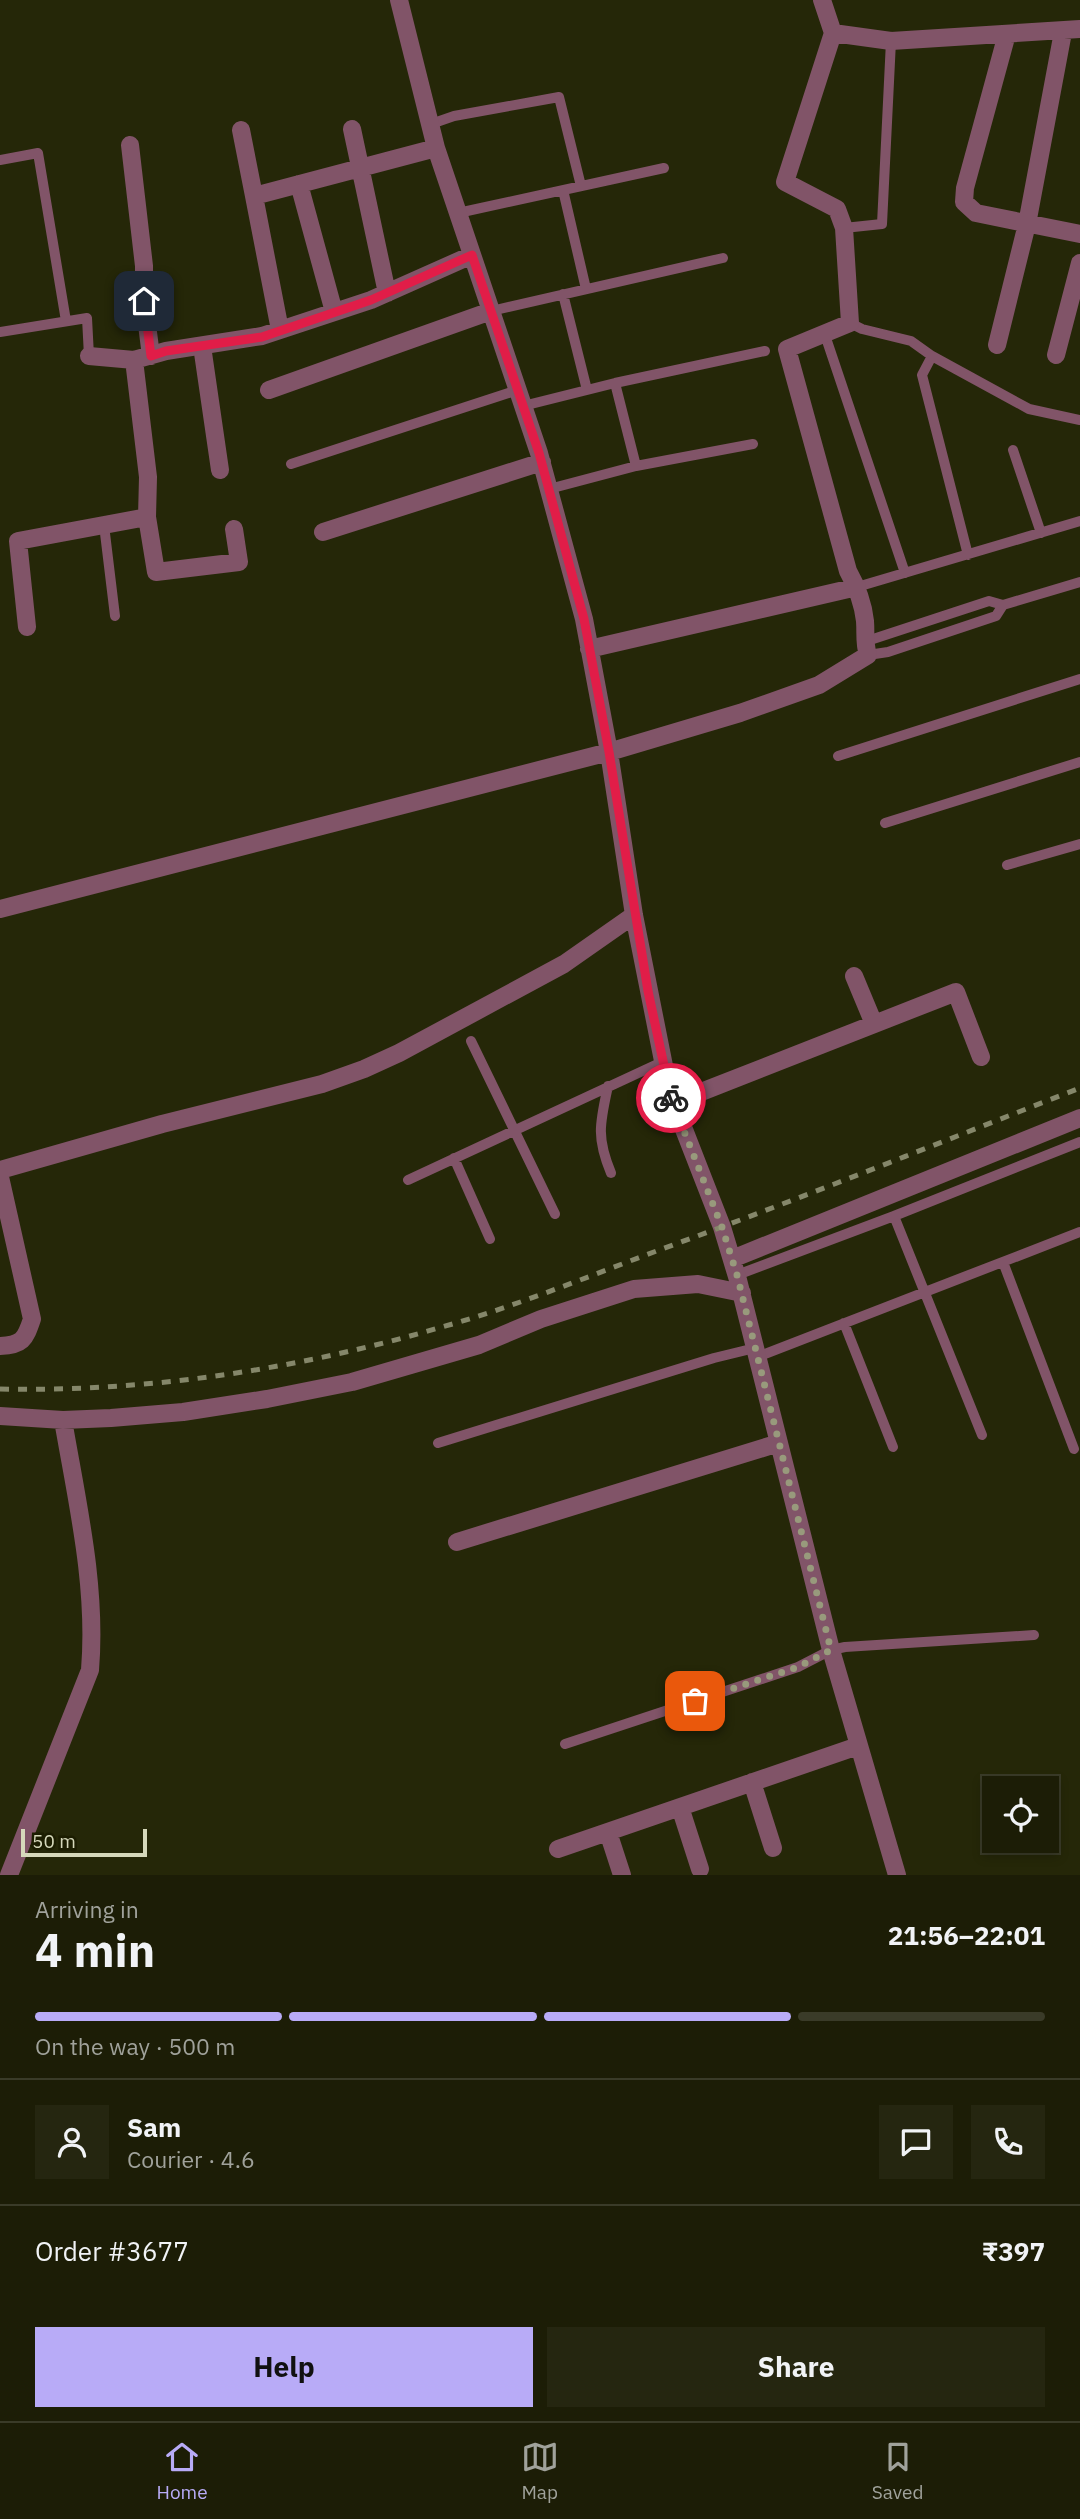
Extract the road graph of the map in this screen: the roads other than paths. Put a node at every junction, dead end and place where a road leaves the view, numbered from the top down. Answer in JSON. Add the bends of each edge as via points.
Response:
{"nodes":[{"id":1,"x":399,"y":0,"type":"edge"},
{"id":2,"x":822,"y":0,"type":"edge"},
{"id":3,"x":1071,"y":30,"type":"edge"},
{"id":4,"x":833,"y":33,"type":"junction"},
{"id":5,"x":1007,"y":34,"type":"junction"},
{"id":6,"x":891,"y":41,"type":"junction"},
{"id":7,"x":431,"y":124,"type":"junction"},
{"id":8,"x":352,"y":129,"type":"dead end"},
{"id":9,"x":241,"y":130,"type":"dead end"},
{"id":10,"x":130,"y":145,"type":"dead end"},
{"id":11,"x":436,"y":148,"type":"junction"},
{"id":12,"x":0,"y":160,"type":"edge"},
{"id":13,"x":359,"y":168,"type":"junction"},
{"id":14,"x":664,"y":168,"type":"dead end"},
{"id":15,"x":299,"y":184,"type":"junction"},
{"id":16,"x":581,"y":186,"type":"junction"},
{"id":17,"x":563,"y":190,"type":"junction"},
{"id":18,"x":254,"y":196,"type":"junction"},
{"id":19,"x":458,"y":213,"type":"junction"},
{"id":20,"x":1027,"y":223,"type":"junction"},
{"id":21,"x":844,"y":228,"type":"junction"},
{"id":22,"x":1080,"y":234,"type":"edge"},
{"id":23,"x":472,"y":255,"type":"junction"},
{"id":24,"x":723,"y":258,"type":"dead end"},
{"id":25,"x":1080,"y":263,"type":"edge"},
{"id":26,"x":586,"y":289,"type":"junction"},
{"id":27,"x":387,"y":293,"type":"junction"},
{"id":28,"x":563,"y":294,"type":"junction"},
{"id":29,"x":491,"y":311,"type":"junction"},
{"id":30,"x":334,"y":312,"type":"junction"},
{"id":31,"x":0,"y":319,"type":"edge"},
{"id":32,"x":66,"y":321,"type":"junction"},
{"id":33,"x":849,"y":323,"type":"junction"},
{"id":34,"x":280,"y":330,"type":"junction"},
{"id":35,"x":1,"y":331,"type":"edge"},
{"id":36,"x":824,"y":332,"type":"junction"},
{"id":37,"x":202,"y":345,"type":"junction"},
{"id":38,"x":997,"y":345,"type":"dead end"},
{"id":39,"x":765,"y":351,"type":"dead end"},
{"id":40,"x":1056,"y":355,"type":"dead end"},
{"id":41,"x":89,"y":356,"type":"joint"},
{"id":42,"x":932,"y":356,"type":"junction"},
{"id":43,"x":142,"y":358,"type":"junction"},
{"id":44,"x":615,"y":383,"type":"junction"},
{"id":45,"x":269,"y":390,"type":"dead end"},
{"id":46,"x":587,"y":390,"type":"junction"},
{"id":47,"x":520,"y":398,"type":"junction"},
{"id":48,"x":1080,"y":420,"type":"edge"},
{"id":49,"x":753,"y":444,"type":"dead end"},
{"id":50,"x":1013,"y":450,"type":"dead end"},
{"id":51,"x":541,"y":462,"type":"junction"},
{"id":52,"x":291,"y":464,"type":"dead end"},
{"id":53,"x":636,"y":466,"type":"junction"},
{"id":54,"x":220,"y":470,"type":"dead end"},
{"id":55,"x":549,"y":489,"type":"junction"},
{"id":56,"x":147,"y":517,"type":"junction"},
{"id":57,"x":1080,"y":522,"type":"edge"},
{"id":58,"x":104,"y":525,"type":"junction"},
{"id":59,"x":234,"y":529,"type":"dead end"},
{"id":60,"x":323,"y":532,"type":"dead end"},
{"id":61,"x":1041,"y":533,"type":"junction"},
{"id":62,"x":968,"y":555,"type":"junction"},
{"id":63,"x":905,"y":573,"type":"junction"},
{"id":64,"x":1080,"y":582,"type":"edge"},
{"id":65,"x":857,"y":587,"type":"junction"},
{"id":66,"x":1003,"y":605,"type":"junction"},
{"id":67,"x":115,"y":616,"type":"dead end"},
{"id":68,"x":27,"y":627,"type":"dead end"},
{"id":69,"x":589,"y":649,"type":"junction"},
{"id":70,"x":866,"y":649,"type":"junction"},
{"id":71,"x":1080,"y":679,"type":"edge"},
{"id":72,"x":609,"y":752,"type":"junction"},
{"id":73,"x":838,"y":756,"type":"dead end"},
{"id":74,"x":1080,"y":762,"type":"edge"},
{"id":75,"x":885,"y":823,"type":"dead end"},
{"id":76,"x":1080,"y":844,"type":"edge"},
{"id":77,"x":1007,"y":865,"type":"dead end"},
{"id":78,"x":0,"y":909,"type":"edge"},
{"id":79,"x":634,"y":915,"type":"junction"},
{"id":80,"x":854,"y":976,"type":"dead end"},
{"id":81,"x":874,"y":1024,"type":"junction"},
{"id":82,"x":471,"y":1041,"type":"dead end"},
{"id":83,"x":981,"y":1057,"type":"dead end"},
{"id":84,"x":662,"y":1062,"type":"junction"},
{"id":85,"x":608,"y":1086,"type":"junction"},
{"id":86,"x":673,"y":1103,"type":"junction"},
{"id":87,"x":1080,"y":1118,"type":"edge"},
{"id":88,"x":515,"y":1129,"type":"junction"},
{"id":89,"x":1080,"y":1142,"type":"edge"},
{"id":90,"x":454,"y":1158,"type":"junction"},
{"id":91,"x":0,"y":1170,"type":"edge"},
{"id":92,"x":611,"y":1173,"type":"dead end"},
{"id":93,"x":0,"y":1177,"type":"edge"},
{"id":94,"x":408,"y":1180,"type":"dead end"},
{"id":95,"x":555,"y":1214,"type":"dead end"},
{"id":96,"x":894,"y":1216,"type":"junction"},
{"id":97,"x":1079,"y":1235,"type":"edge"},
{"id":98,"x":490,"y":1238,"type":"dead end"},
{"id":99,"x":1003,"y":1262,"type":"junction"},
{"id":100,"x":734,"y":1267,"type":"junction"},
{"id":101,"x":925,"y":1292,"type":"junction"},
{"id":102,"x":742,"y":1293,"type":"junction"},
{"id":103,"x":844,"y":1323,"type":"junction"},
{"id":104,"x":0,"y":1346,"type":"edge"},
{"id":105,"x":756,"y":1352,"type":"junction"},
{"id":106,"x":0,"y":1416,"type":"edge"},
{"id":107,"x":63,"y":1420,"type":"junction"},
{"id":108,"x":982,"y":1435,"type":"dead end"},
{"id":109,"x":438,"y":1443,"type":"dead end"},
{"id":110,"x":779,"y":1443,"type":"junction"},
{"id":111,"x":893,"y":1447,"type":"dead end"},
{"id":112,"x":1074,"y":1449,"type":"dead end"},
{"id":113,"x":457,"y":1542,"type":"dead end"},
{"id":114,"x":1034,"y":1635,"type":"dead end"},
{"id":115,"x":831,"y":1650,"type":"junction"},
{"id":116,"x":565,"y":1744,"type":"dead end"},
{"id":117,"x":858,"y":1746,"type":"junction"},
{"id":118,"x":752,"y":1782,"type":"junction"},
{"id":119,"x":680,"y":1807,"type":"junction"},
{"id":120,"x":608,"y":1832,"type":"junction"},
{"id":121,"x":773,"y":1848,"type":"dead end"},
{"id":122,"x":558,"y":1849,"type":"dead end"},
{"id":123,"x":700,"y":1869,"type":"dead end"},
{"id":124,"x":9,"y":1875,"type":"edge"},
{"id":125,"x":622,"y":1875,"type":"edge"},
{"id":126,"x":897,"y":1875,"type":"edge"}],
"edges":[{"from":1,"to":7,"type":"street"},
{"from":2,"to":4,"type":"street"},
{"from":3,"to":5,"type":"street"},
{"from":3,"to":20,"type":"street"},
{"from":4,"to":6,"type":"street"},
{"from":4,"to":21,"type":"street","via":[[785,182],[837,209]]},
{"from":5,"to":6,"type":"street"},
{"from":5,"to":20,"type":"street","via":[[964,202],[976,213]]},
{"from":6,"to":21,"type":"lane","via":[[882,224]]},
{"from":7,"to":11,"type":"street"},
{"from":7,"to":16,"type":"lane","via":[[559,97]]},
{"from":8,"to":13,"type":"street"},
{"from":9,"to":18,"type":"street"},
{"from":10,"to":43,"type":"street","via":[[144,266]]},
{"from":11,"to":13,"type":"street"},
{"from":11,"to":19,"type":"street"},
{"from":12,"to":32,"type":"lane","via":[[38,153]]},
{"from":13,"to":15,"type":"street"},
{"from":13,"to":27,"type":"street"},
{"from":14,"to":16,"type":"lane"},
{"from":15,"to":18,"type":"street"},
{"from":15,"to":30,"type":"street"},
{"from":16,"to":17,"type":"lane"},
{"from":17,"to":19,"type":"lane"},
{"from":17,"to":26,"type":"lane"},
{"from":18,"to":34,"type":"street"},
{"from":19,"to":23,"type":"street"},
{"from":20,"to":22,"type":"street"},
{"from":20,"to":38,"type":"street"},
{"from":21,"to":33,"type":"street"},
{"from":23,"to":27,"type":"street"},
{"from":23,"to":29,"type":"street"},
{"from":24,"to":26,"type":"lane"},
{"from":25,"to":40,"type":"street"},
{"from":26,"to":28,"type":"lane"},
{"from":27,"to":30,"type":"street"},
{"from":28,"to":29,"type":"lane"},
{"from":28,"to":46,"type":"lane"},
{"from":29,"to":45,"type":"street"},
{"from":29,"to":47,"type":"street"},
{"from":30,"to":34,"type":"street"},
{"from":31,"to":35,"type":"lane"},
{"from":32,"to":35,"type":"lane"},
{"from":32,"to":41,"type":"lane","via":[[87,318]]},
{"from":33,"to":36,"type":"street"},
{"from":33,"to":42,"type":"lane","via":[[911,341]]},
{"from":34,"to":37,"type":"street"},
{"from":36,"to":63,"type":"lane"},
{"from":36,"to":65,"type":"street","via":[[787,349],[848,572]]},
{"from":37,"to":43,"type":"street"},
{"from":37,"to":54,"type":"street"},
{"from":39,"to":44,"type":"lane"},
{"from":41,"to":43,"type":"street"},
{"from":42,"to":48,"type":"lane","via":[[1029,410]]},
{"from":42,"to":62,"type":"lane","via":[[922,375]]},
{"from":43,"to":56,"type":"street"},
{"from":44,"to":46,"type":"lane"},
{"from":44,"to":53,"type":"lane"},
{"from":46,"to":47,"type":"lane"},
{"from":47,"to":51,"type":"street"},
{"from":47,"to":52,"type":"lane"},
{"from":49,"to":53,"type":"lane"},
{"from":50,"to":61,"type":"lane"},
{"from":51,"to":55,"type":"street"},
{"from":51,"to":60,"type":"street"},
{"from":53,"to":55,"type":"lane"},
{"from":55,"to":69,"type":"street"},
{"from":56,"to":58,"type":"street"},
{"from":56,"to":59,"type":"street","via":[[156,572],[239,562]]},
{"from":57,"to":61,"type":"lane"},
{"from":58,"to":67,"type":"lane"},
{"from":58,"to":68,"type":"street","via":[[18,541]]},
{"from":61,"to":62,"type":"lane"},
{"from":62,"to":63,"type":"lane"},
{"from":63,"to":65,"type":"lane"},
{"from":64,"to":66,"type":"lane"},
{"from":65,"to":69,"type":"street"},
{"from":65,"to":70,"type":"street"},
{"from":66,"to":70,"type":"lane","via":[[989,601]]},
{"from":66,"to":70,"type":"lane","via":[[996,616],[888,652]]},
{"from":69,"to":72,"type":"street"},
{"from":70,"to":72,"type":"street","via":[[819,685]]},
{"from":71,"to":73,"type":"lane"},
{"from":72,"to":78,"type":"street"},
{"from":72,"to":79,"type":"street"},
{"from":74,"to":75,"type":"lane"},
{"from":76,"to":77,"type":"lane"},
{"from":79,"to":84,"type":"street"},
{"from":79,"to":91,"type":"street","via":[[564,964],[364,1069]]},
{"from":80,"to":81,"type":"street"},
{"from":81,"to":83,"type":"street","via":[[956,992]]},
{"from":81,"to":86,"type":"street"},
{"from":82,"to":88,"type":"lane"},
{"from":84,"to":85,"type":"lane"},
{"from":84,"to":86,"type":"street"},
{"from":85,"to":88,"type":"lane"},
{"from":85,"to":92,"type":"lane","via":[[599,1126]]},
{"from":86,"to":100,"type":"street"},
{"from":87,"to":100,"type":"street"},
{"from":88,"to":90,"type":"lane"},
{"from":88,"to":95,"type":"lane"},
{"from":89,"to":96,"type":"lane"},
{"from":90,"to":94,"type":"lane"},
{"from":90,"to":98,"type":"lane"},
{"from":93,"to":104,"type":"street","via":[[32,1319],[26,1336],[15,1345]]},
{"from":96,"to":100,"type":"lane"},
{"from":96,"to":101,"type":"lane"},
{"from":97,"to":99,"type":"lane"},
{"from":99,"to":101,"type":"lane"},
{"from":99,"to":112,"type":"lane"},
{"from":100,"to":102,"type":"street"},
{"from":101,"to":103,"type":"lane"},
{"from":101,"to":108,"type":"lane"},
{"from":102,"to":105,"type":"street"},
{"from":102,"to":107,"type":"street","via":[[698,1284],[634,1289],[479,1345],[352,1382],[183,1412]]},
{"from":103,"to":105,"type":"lane"},
{"from":103,"to":111,"type":"lane"},
{"from":105,"to":109,"type":"lane","via":[[714,1358]]},
{"from":105,"to":110,"type":"street"},
{"from":106,"to":107,"type":"street"},
{"from":107,"to":124,"type":"street","via":[[84,1546],[92,1636],[89,1670]]},
{"from":110,"to":113,"type":"street"},
{"from":110,"to":115,"type":"street"},
{"from":114,"to":115,"type":"lane"},
{"from":115,"to":116,"type":"lane","via":[[798,1667]]},
{"from":115,"to":117,"type":"street"},
{"from":117,"to":118,"type":"street"},
{"from":117,"to":126,"type":"street"},
{"from":118,"to":119,"type":"street"},
{"from":118,"to":121,"type":"street"},
{"from":119,"to":120,"type":"street"},
{"from":119,"to":123,"type":"street"},
{"from":120,"to":122,"type":"street"},
{"from":120,"to":125,"type":"street"}]}
